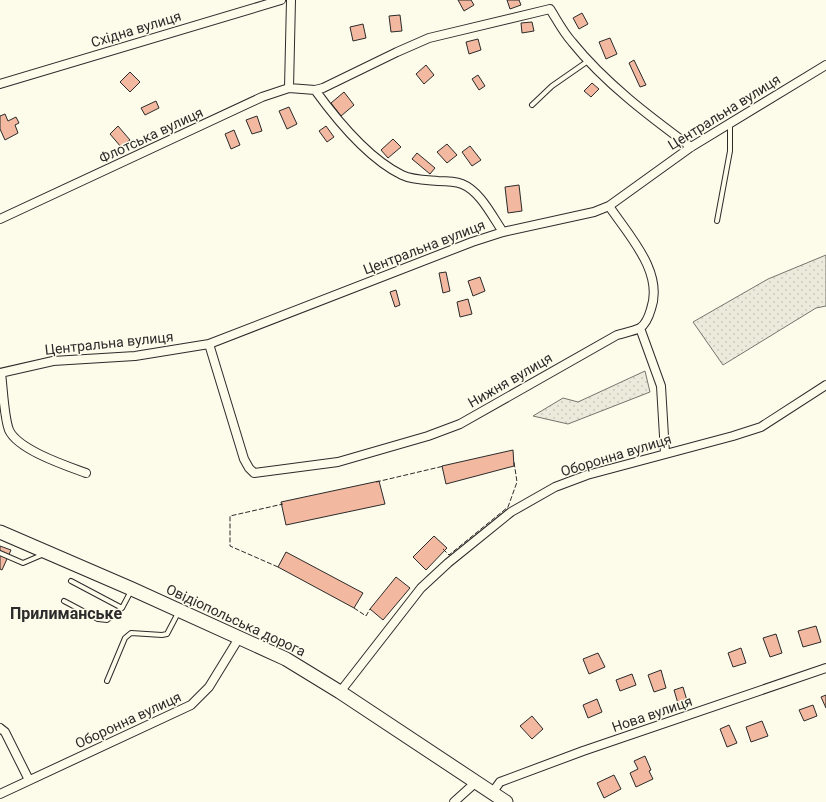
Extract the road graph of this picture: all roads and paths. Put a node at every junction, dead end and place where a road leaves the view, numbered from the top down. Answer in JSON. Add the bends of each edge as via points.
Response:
{"nodes":[{"id":1,"x":281,"y":0,"type":"edge"},
{"id":2,"x":290,"y":0,"type":"edge"},
{"id":3,"x":588,"y":61,"type":"junction"},
{"id":4,"x":826,"y":65,"type":"edge"},
{"id":5,"x":0,"y":84,"type":"edge"},
{"id":6,"x":288,"y":88,"type":"junction"},
{"id":7,"x":315,"y":90,"type":"junction"},
{"id":8,"x":532,"y":105,"type":"dead end"},
{"id":9,"x":730,"y":123,"type":"junction"},
{"id":10,"x":691,"y":147,"type":"junction"},
{"id":11,"x":609,"y":206,"type":"junction"},
{"id":12,"x":0,"y":218,"type":"edge"},
{"id":13,"x":717,"y":221,"type":"dead end"},
{"id":14,"x":504,"y":232,"type":"junction"},
{"id":15,"x":640,"y":328,"type":"junction"},
{"id":16,"x":209,"y":344,"type":"junction"},
{"id":17,"x":0,"y":373,"type":"edge"},
{"id":18,"x":826,"y":385,"type":"edge"},
{"id":19,"x":665,"y":454,"type":"junction"},
{"id":20,"x":86,"y":474,"type":"dead end"},
{"id":21,"x":0,"y":532,"type":"edge"},
{"id":22,"x":0,"y":553,"type":"edge"},
{"id":23,"x":47,"y":553,"type":"junction"},
{"id":24,"x":70,"y":581,"type":"dead end"},
{"id":25,"x":132,"y":589,"type":"junction"},
{"id":26,"x":64,"y":601,"type":"dead end"},
{"id":27,"x":122,"y":608,"type":"junction"},
{"id":28,"x":179,"y":610,"type":"junction"},
{"id":29,"x":239,"y":638,"type":"junction"},
{"id":30,"x":826,"y":668,"type":"edge"},
{"id":31,"x":106,"y":682,"type":"dead end"},
{"id":32,"x":340,"y":692,"type":"junction"},
{"id":33,"x":0,"y":728,"type":"edge"},
{"id":34,"x":29,"y":780,"type":"junction"},
{"id":35,"x":475,"y":782,"type":"junction"},
{"id":36,"x":492,"y":793,"type":"junction"},
{"id":37,"x":0,"y":794,"type":"edge"},
{"id":38,"x":454,"y":802,"type":"edge"},
{"id":39,"x":506,"y":802,"type":"edge"}],
"edges":[{"from":1,"to":5,"type":"street","name":"Східна вулиця"},
{"from":2,"to":6,"type":"street"},
{"from":3,"to":7,"type":"street","name":"Флотська вулиця","via":[[571,42],[550,9],[430,38],[331,85]]},
{"from":3,"to":8,"type":"lane","via":[[552,86]]},
{"from":3,"to":10,"type":"street","via":[[647,114]]},
{"from":4,"to":9,"type":"street","name":"Центральна вулиця"},
{"from":6,"to":7,"type":"street","name":"Флотська вулиця"},
{"from":6,"to":12,"type":"street","name":"Флотська вулиця","via":[[262,97]]},
{"from":7,"to":14,"type":"street","via":[[360,144],[395,171],[414,179],[457,182],[464,185],[478,196]]},
{"from":9,"to":10,"type":"street","name":"Центральна вулиця"},
{"from":9,"to":13,"type":"lane","via":[[730,151]]},
{"from":10,"to":11,"type":"street","name":"Центральна вулиця"},
{"from":11,"to":14,"type":"street","name":"Центральна вулиця","via":[[594,212]]},
{"from":11,"to":15,"type":"street","via":[[645,260],[655,289],[648,319]]},
{"from":14,"to":16,"type":"street","name":"Центральна вулиця"},
{"from":15,"to":16,"type":"street","name":"Нижня вулиця","via":[[617,335],[460,424],[338,462],[254,473],[244,460]]},
{"from":15,"to":19,"type":"street","via":[[660,386]]},
{"from":16,"to":17,"type":"street","name":"Центральна вулиця","via":[[135,356],[53,361]]},
{"from":17,"to":20,"type":"street","via":[[8,424],[13,436],[50,460]]},
{"from":18,"to":19,"type":"street","name":"Оборонна вулиця","via":[[761,427]]},
{"from":19,"to":32,"type":"street","name":"Оборонна вулиця","via":[[587,475],[555,487],[511,512],[421,588]]},
{"from":21,"to":23,"type":"main road","name":"Овідіопольська дорога"},
{"from":22,"to":23,"type":"lane","via":[[23,563]]},
{"from":23,"to":25,"type":"main road","name":"Овідіопольська дорога"},
{"from":24,"to":27,"type":"lane"},
{"from":25,"to":27,"type":"lane"},
{"from":25,"to":28,"type":"main road","name":"Овідіопольська дорога"},
{"from":26,"to":27,"type":"lane","via":[[104,620]]},
{"from":28,"to":29,"type":"main road","name":"Овідіопольська дорога"},
{"from":28,"to":31,"type":"lane","via":[[167,634],[131,633],[125,638]]},
{"from":29,"to":32,"type":"main road","name":"Овідіопольська дорога","via":[[286,659]]},
{"from":29,"to":34,"type":"street","name":"Оборонна вулиця","via":[[209,687],[191,705]]},
{"from":30,"to":36,"type":"street","name":"Нова вулиця","via":[[500,782]]},
{"from":32,"to":35,"type":"main road","name":"Овідіопольська дорога"},
{"from":33,"to":34,"type":"street","via":[[5,732]]},
{"from":34,"to":37,"type":"street","name":"Оборонна вулиця"},
{"from":35,"to":36,"type":"main road","name":"Овідіопольська дорога"},
{"from":35,"to":38,"type":"street"},
{"from":36,"to":39,"type":"main road","name":"Овідіопольська дорога"}]}
